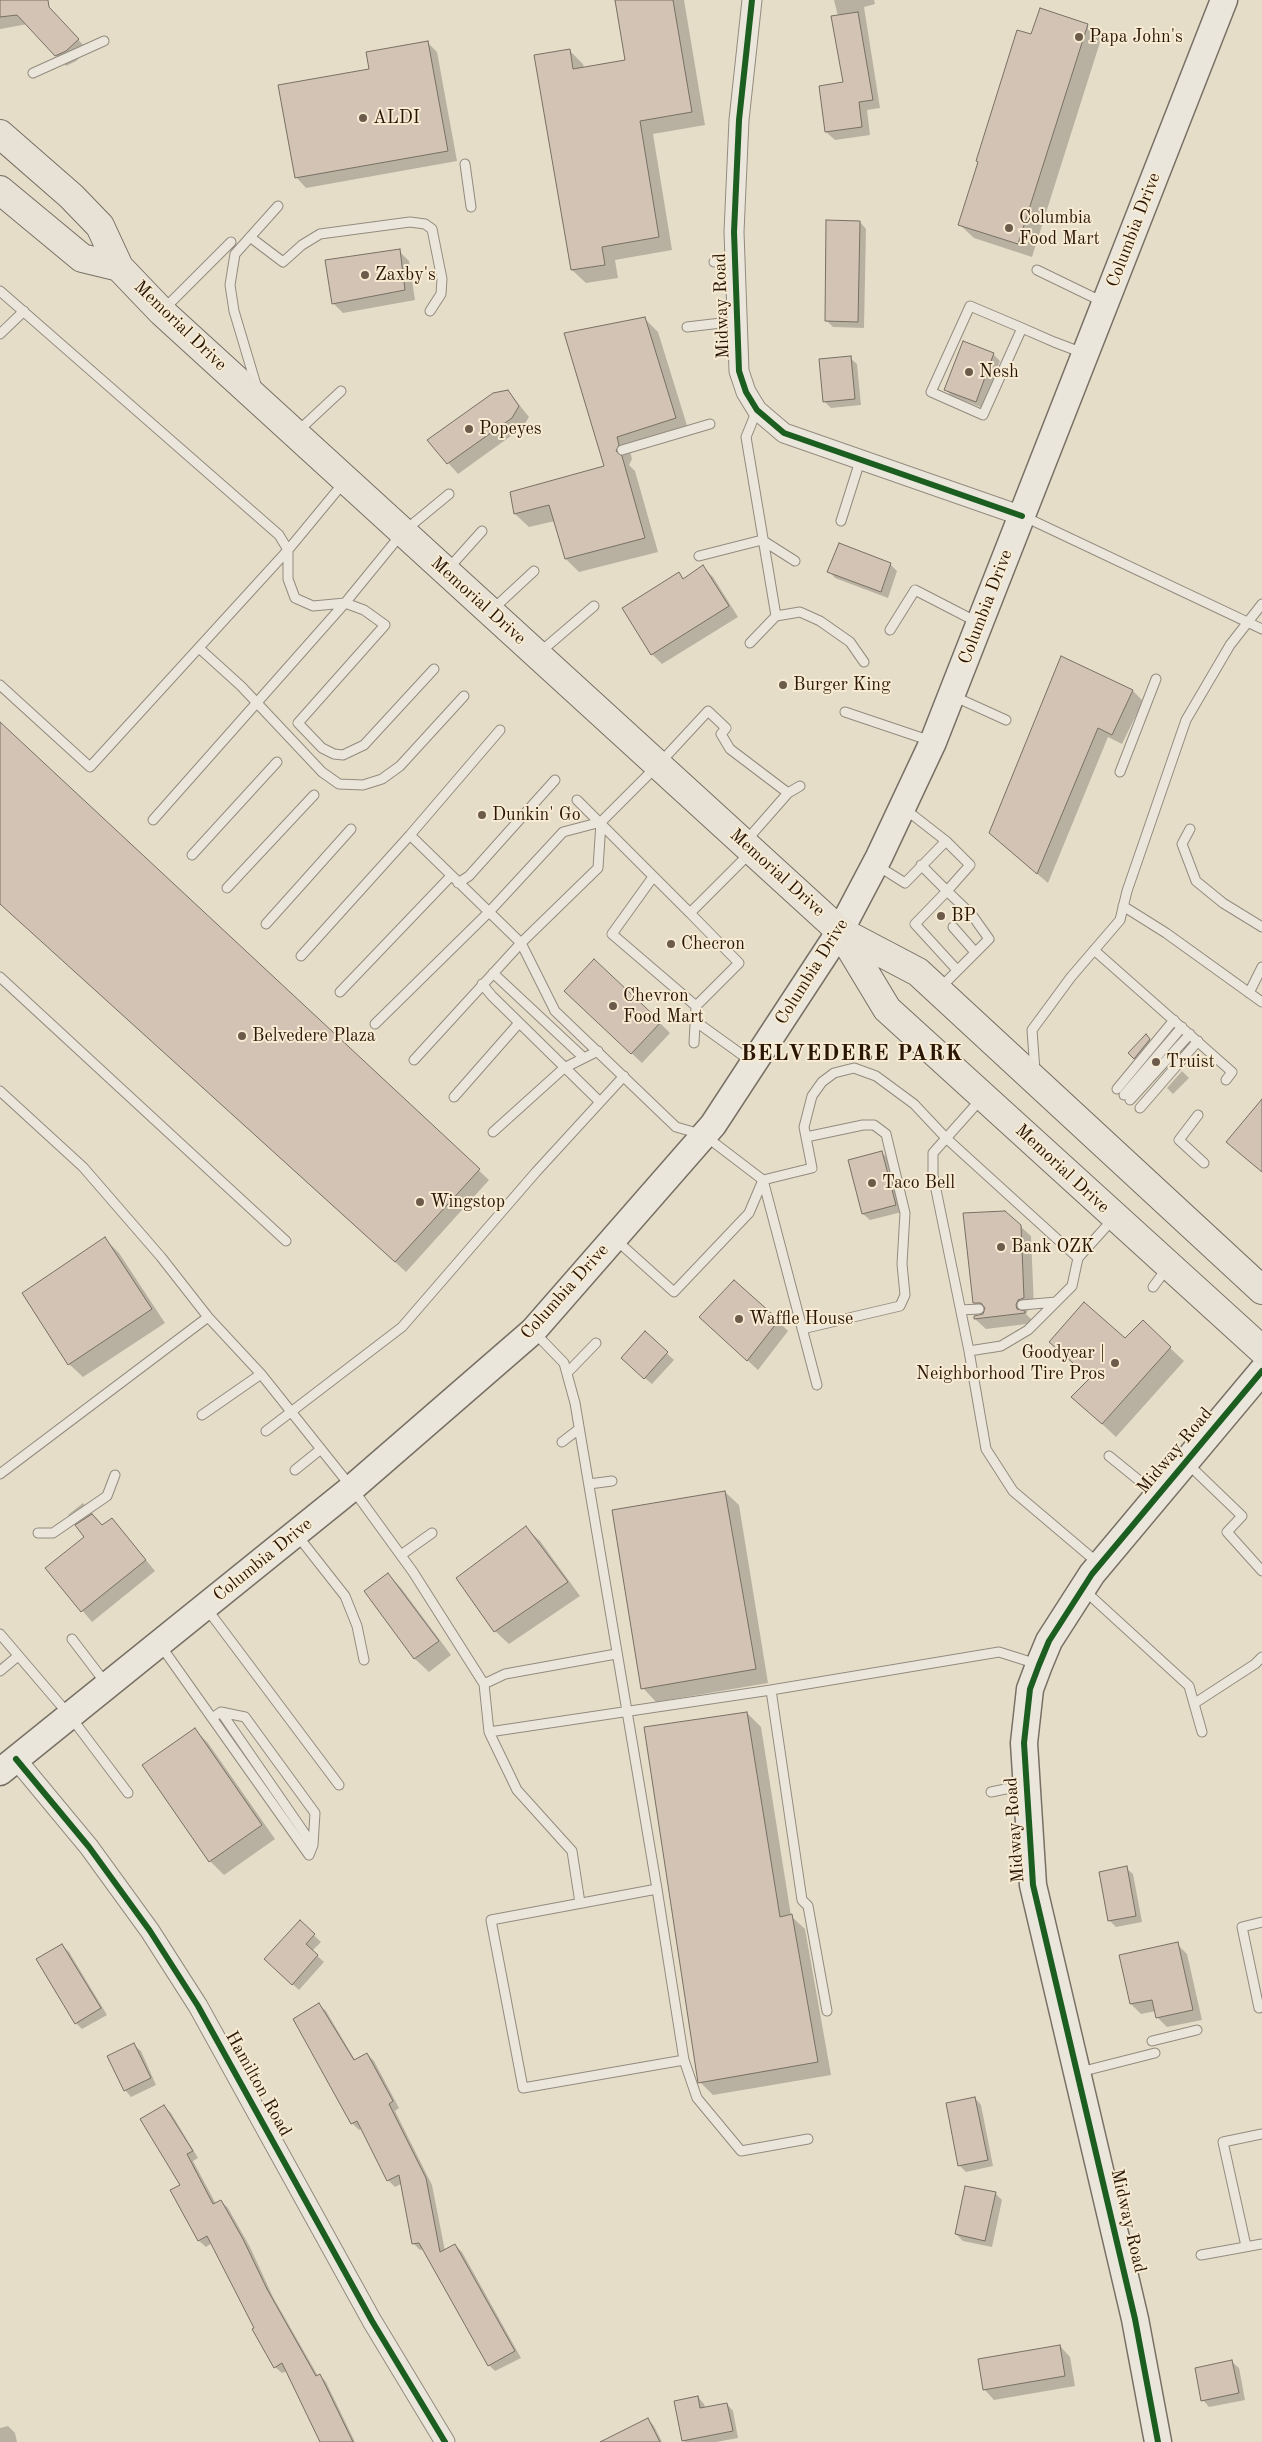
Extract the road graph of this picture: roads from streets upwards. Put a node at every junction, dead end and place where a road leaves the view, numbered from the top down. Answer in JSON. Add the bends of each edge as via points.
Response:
{"nodes":[{"id":1,"x":752,"y":0,"type":"edge"},
{"id":2,"x":1224,"y":0,"type":"edge"},
{"id":3,"x":0,"y":134,"type":"edge"},
{"id":4,"x":0,"y":190,"type":"edge"},
{"id":5,"x":119,"y":268,"type":"junction"},
{"id":6,"x":1022,"y":516,"type":"junction"},
{"id":7,"x":840,"y":930,"type":"junction"},
{"id":8,"x":1262,"y":1290,"type":"edge"},
{"id":9,"x":1262,"y":1350,"type":"edge"},
{"id":10,"x":1262,"y":1371,"type":"edge"},
{"id":11,"x":8,"y":1765,"type":"edge"},
{"id":12,"x":445,"y":2442,"type":"edge"},
{"id":13,"x":1158,"y":2442,"type":"edge"}],
"edges":[{"from":1,"to":6,"type":"street","name":"Midway Road","via":[[739,120],[735,259],[740,371],[746,392],[757,410],[784,433]]},
{"from":2,"to":6,"type":"main road","name":"Columbia Drive"},
{"from":3,"to":5,"type":"main road","name":"Memorial Drive","via":[[100,226]]},
{"from":4,"to":5,"type":"main road","name":"Memorial Drive","via":[[82,258]]},
{"from":5,"to":7,"type":"main road","name":"Memorial Drive","via":[[261,403]]},
{"from":6,"to":7,"type":"main road","name":"Columbia Drive","via":[[933,742]]},
{"from":7,"to":8,"type":"main road","name":"Memorial Drive","via":[[918,972]]},
{"from":7,"to":9,"type":"main road","name":"Memorial Drive","via":[[887,1008],[1114,1217],[1161,1276]]},
{"from":7,"to":11,"type":"main road","name":"Columbia Drive","via":[[713,1125],[533,1330],[352,1488]]},
{"from":10,"to":13,"type":"main road","name":"Midway Road","via":[[1082,1589],[1049,1641],[1039,1665],[1030,1689],[1025,1734],[1033,1885],[1136,2319]]},
{"from":11,"to":12,"type":"street","name":"Hamilton Road","via":[[94,1855],[150,1931],[198,2006],[372,2321]]}]}
